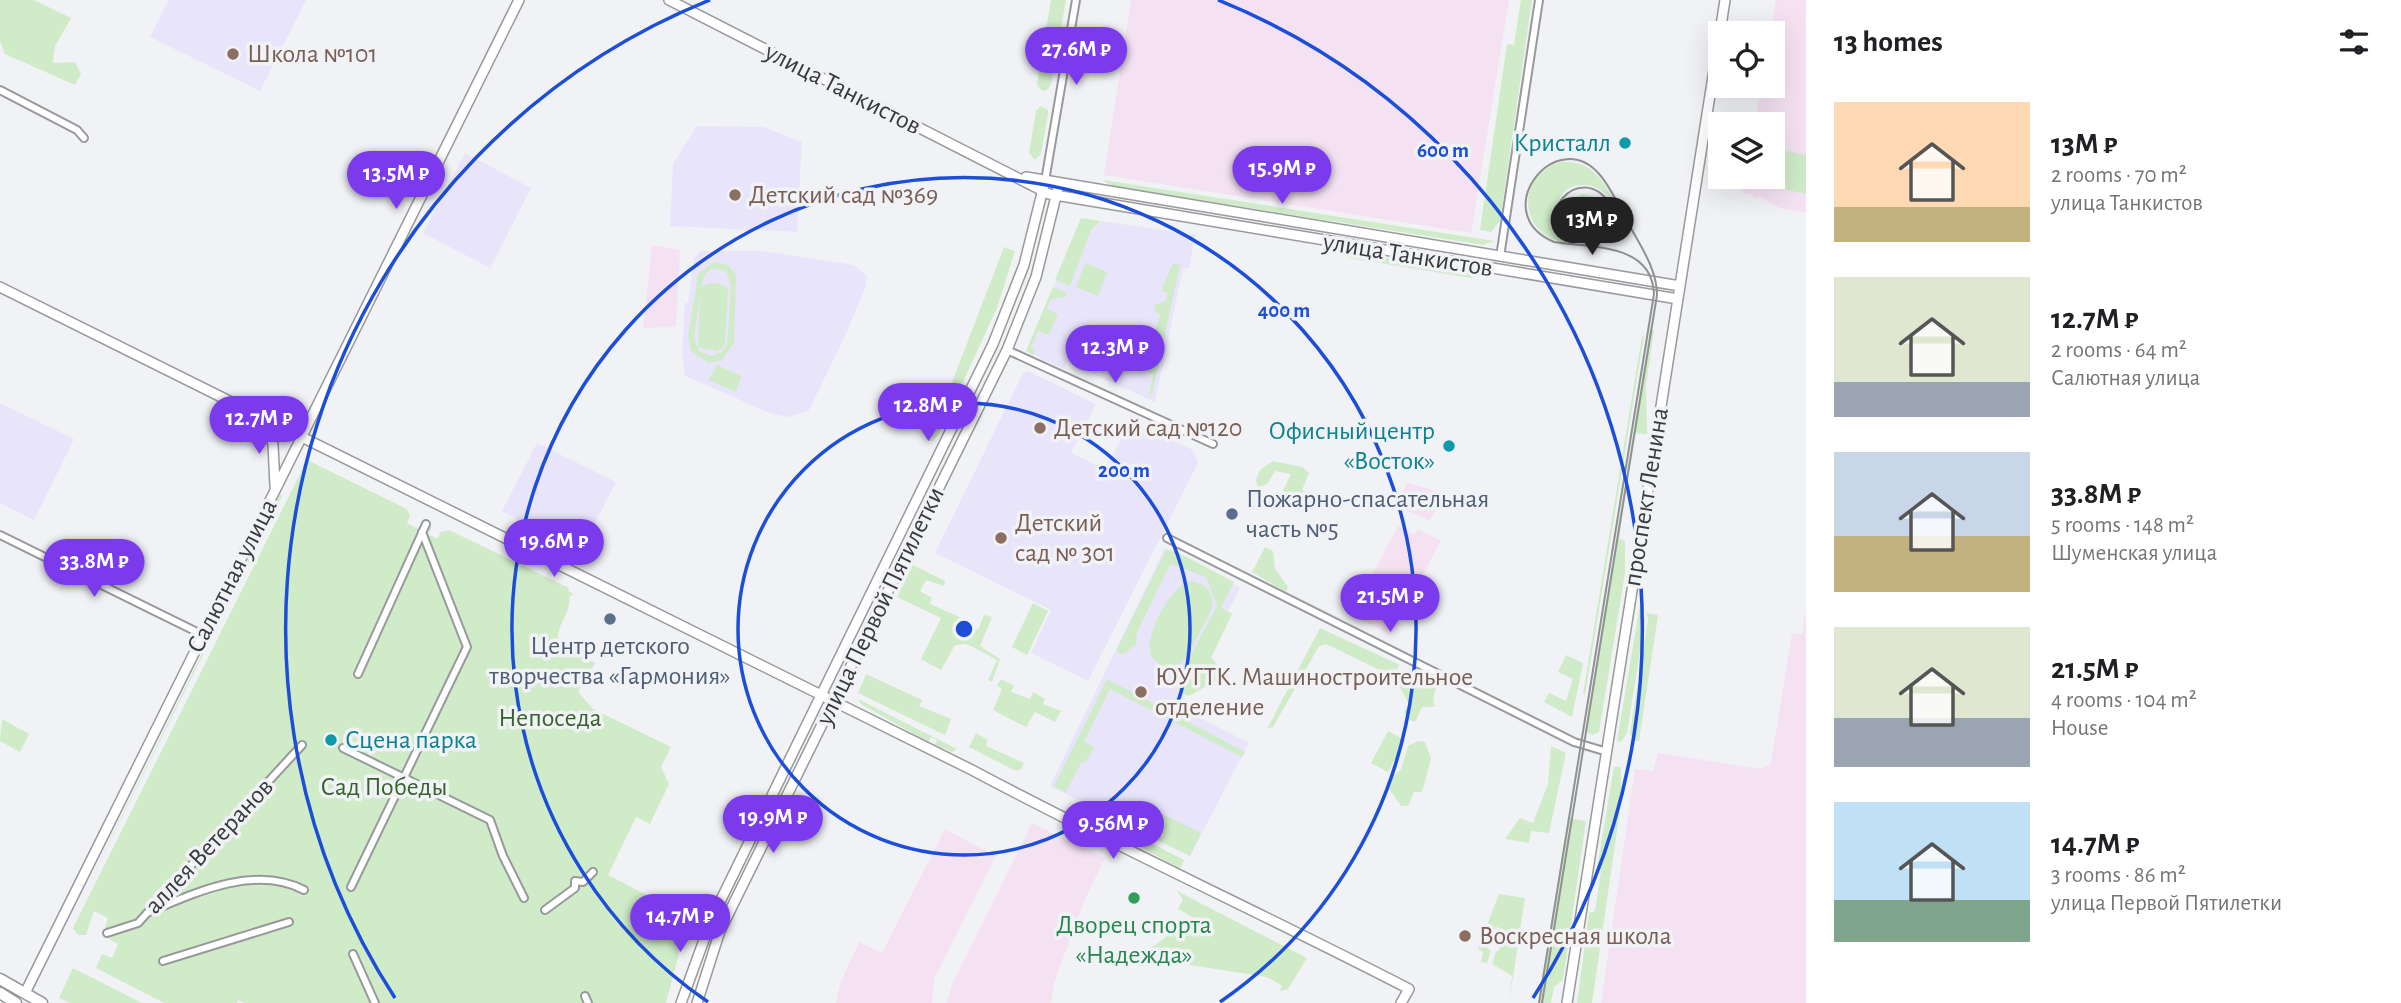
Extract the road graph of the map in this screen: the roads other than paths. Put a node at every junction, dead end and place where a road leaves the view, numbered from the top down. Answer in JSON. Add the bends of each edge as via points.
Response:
{"nodes":[{"id":1,"x":519,"y":0,"type":"edge"},
{"id":2,"x":669,"y":0,"type":"edge"},
{"id":3,"x":1076,"y":0,"type":"edge"},
{"id":4,"x":1539,"y":0,"type":"edge"},
{"id":5,"x":1725,"y":0,"type":"edge"},
{"id":6,"x":0,"y":90,"type":"edge"},
{"id":7,"x":83,"y":138,"type":"dead end"},
{"id":8,"x":1048,"y":168,"type":"junction"},
{"id":9,"x":1059,"y":184,"type":"junction"},
{"id":10,"x":1044,"y":186,"type":"junction"},
{"id":11,"x":1057,"y":196,"type":"junction"},
{"id":12,"x":1500,"y":257,"type":"junction"},
{"id":13,"x":1498,"y":269,"type":"junction"},
{"id":14,"x":1680,"y":286,"type":"junction"},
{"id":15,"x":0,"y":287,"type":"edge"},
{"id":16,"x":1678,"y":299,"type":"junction"},
{"id":17,"x":1007,"y":350,"type":"junction"},
{"id":18,"x":266,"y":419,"type":"junction"},
{"id":19,"x":302,"y":437,"type":"junction"},
{"id":20,"x":1213,"y":444,"type":"dead end"},
{"id":21,"x":275,"y":490,"type":"junction"},
{"id":22,"x":426,"y":524,"type":"dead end"},
{"id":23,"x":422,"y":532,"type":"junction"},
{"id":24,"x":0,"y":536,"type":"edge"},
{"id":25,"x":1167,"y":538,"type":"dead end"},
{"id":26,"x":202,"y":635,"type":"junction"},
{"id":27,"x":358,"y":674,"type":"dead end"},
{"id":28,"x":820,"y":695,"type":"junction"},
{"id":29,"x":833,"y":702,"type":"junction"},
{"id":30,"x":302,"y":745,"type":"dead end"},
{"id":31,"x":344,"y":748,"type":"dead end"},
{"id":32,"x":1604,"y":751,"type":"junction"},
{"id":33,"x":405,"y":777,"type":"junction"},
{"id":34,"x":593,"y":872,"type":"dead end"},
{"id":35,"x":351,"y":887,"type":"dead end"},
{"id":36,"x":304,"y":890,"type":"dead end"},
{"id":37,"x":524,"y":898,"type":"dead end"},
{"id":38,"x":545,"y":910,"type":"dead end"},
{"id":39,"x":145,"y":914,"type":"junction"},
{"id":40,"x":289,"y":922,"type":"dead end"},
{"id":41,"x":107,"y":933,"type":"dead end"},
{"id":42,"x":353,"y":954,"type":"dead end"},
{"id":43,"x":163,"y":961,"type":"dead end"},
{"id":44,"x":0,"y":979,"type":"edge"},
{"id":45,"x":0,"y":993,"type":"edge"},
{"id":46,"x":21,"y":1000,"type":"edge"},
{"id":47,"x":1566,"y":1000,"type":"edge"},
{"id":48,"x":42,"y":1003,"type":"edge"},
{"id":49,"x":375,"y":1003,"type":"edge"},
{"id":50,"x":681,"y":1003,"type":"edge"},
{"id":51,"x":697,"y":1003,"type":"edge"},
{"id":52,"x":1401,"y":1003,"type":"edge"}],
"edges":[{"from":1,"to":19,"type":"main road","name":"Салютная улица"},
{"from":2,"to":10,"type":"main road","name":"улица Танкистов"},
{"from":3,"to":8,"type":"street","name":"улица Первой Пятилетки"},
{"from":4,"to":12,"type":"street"},
{"from":5,"to":14,"type":"main road","name":"проспект Ленина"},
{"from":6,"to":7,"type":"street","via":[[77,130]]},
{"from":8,"to":9,"type":"street"},
{"from":8,"to":10,"type":"street","name":"улица Первой Пятилетки"},
{"from":9,"to":10,"type":"main road","name":"улица Танкистов"},
{"from":9,"to":11,"type":"main road","name":"улица Первой Пятилетки"},
{"from":9,"to":12,"type":"main road","name":"улица Танкистов"},
{"from":10,"to":11,"type":"main road","name":"улица Танкистов"},
{"from":10,"to":28,"type":"main road","name":"улица Первой Пятилетки","via":[[1024,265],[993,344]]},
{"from":11,"to":13,"type":"main road","name":"улица Танкистов"},
{"from":11,"to":17,"type":"main road","name":"улица Первой Пятилетки","via":[[1036,277]]},
{"from":12,"to":13,"type":"main road"},
{"from":12,"to":14,"type":"main road","name":"улица Танкистов"},
{"from":13,"to":16,"type":"main road","name":"улица Танкистов"},
{"from":14,"to":16,"type":"main road","name":"проспект Ленина"},
{"from":15,"to":18,"type":"main road"},
{"from":16,"to":32,"type":"main road","name":"проспект Ленина"},
{"from":17,"to":20,"type":"street"},
{"from":17,"to":29,"type":"main road","name":"улица Первой Пятилетки"},
{"from":18,"to":19,"type":"main road"},
{"from":18,"to":21,"type":"main road","via":[[274,445]]},
{"from":19,"to":21,"type":"main road","name":"Салютная улица"},
{"from":19,"to":28,"type":"main road"},
{"from":21,"to":26,"type":"main road","name":"Салютная улица"},
{"from":22,"to":23,"type":"street"},
{"from":23,"to":27,"type":"street"},
{"from":23,"to":33,"type":"street","via":[[467,647]]},
{"from":24,"to":26,"type":"street"},
{"from":25,"to":32,"type":"street","via":[[1574,742]]},
{"from":26,"to":46,"type":"main road","name":"Салютная улица"},
{"from":28,"to":29,"type":"main road"},
{"from":28,"to":50,"type":"main road","name":"улица Первой Пятилетки","via":[[712,918]]},
{"from":29,"to":51,"type":"main road","name":"улица Первой Пятилетки","via":[[720,932]]},
{"from":29,"to":52,"type":"main road","via":[[1409,989]]},
{"from":30,"to":39,"type":"street","name":"аллея Ветеранов"},
{"from":31,"to":33,"type":"street"},
{"from":32,"to":47,"type":"main road","name":"проспект Ленина"},
{"from":33,"to":35,"type":"street"},
{"from":33,"to":37,"type":"street","via":[[490,820]]},
{"from":34,"to":38,"type":"street","via":[[583,882],[575,881],[575,888]]},
{"from":36,"to":39,"type":"street","via":[[270,878],[236,883]]},
{"from":39,"to":41,"type":"street","name":"аллея Ветеранов","via":[[138,923]]},
{"from":40,"to":43,"type":"street"},
{"from":42,"to":49,"type":"street"},
{"from":44,"to":46,"type":"main road"},
{"from":45,"to":46,"type":"main road"},
{"from":46,"to":48,"type":"main road"}]}
